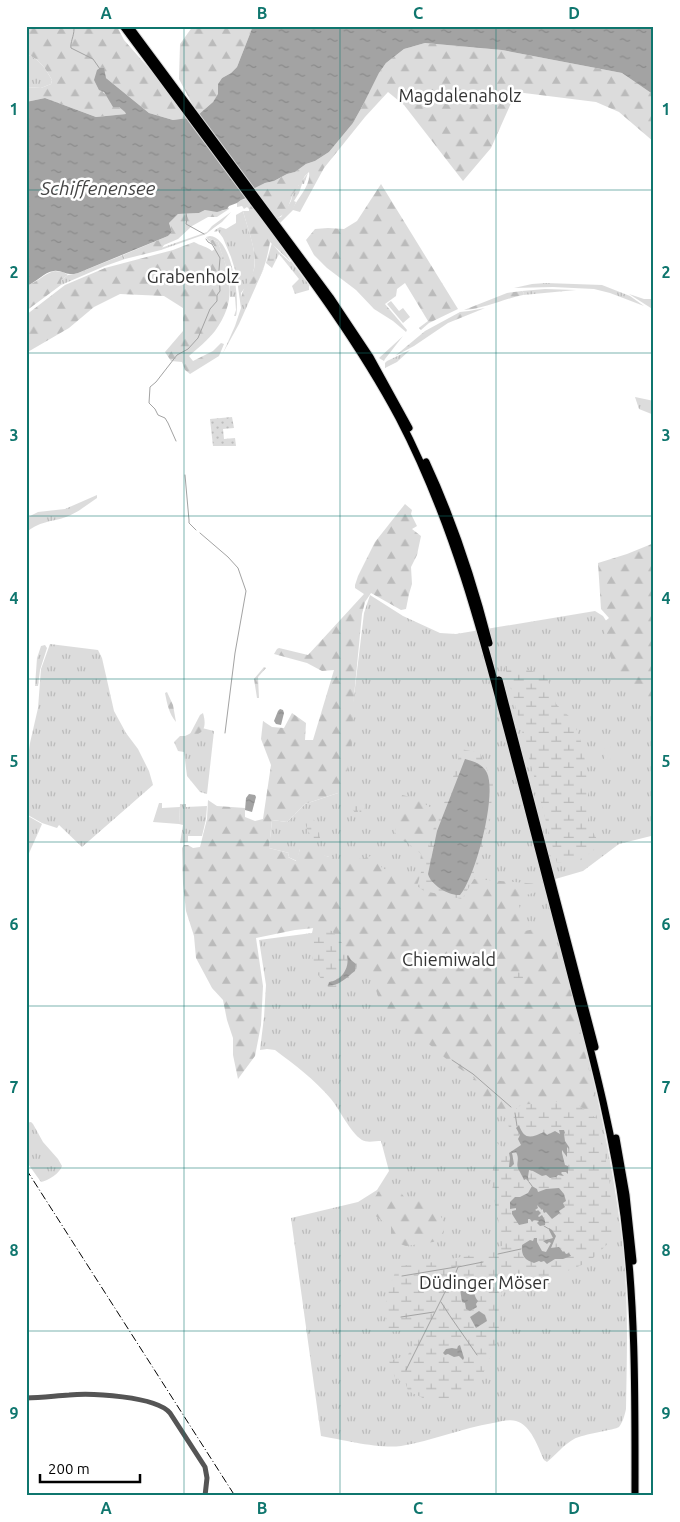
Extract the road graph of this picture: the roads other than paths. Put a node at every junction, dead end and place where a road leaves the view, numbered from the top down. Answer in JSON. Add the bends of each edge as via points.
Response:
{"nodes":[{"id":1,"x":123,"y":26,"type":"edge"},
{"id":2,"x":129,"y":26,"type":"edge"},
{"id":3,"x":184,"y":104,"type":"junction"},
{"id":4,"x":276,"y":228,"type":"junction"},
{"id":5,"x":26,"y":1398,"type":"edge"},
{"id":6,"x":205,"y":1496,"type":"edge"},
{"id":7,"x":635,"y":1496,"type":"edge"},
{"id":8,"x":639,"y":1496,"type":"edge"}],
"edges":[{"from":1,"to":3,"type":"highway"},
{"from":2,"to":3,"type":"highway"},
{"from":3,"to":4,"type":"highway"},
{"from":4,"to":7,"type":"highway","via":[[346,329],[392,406],[438,503],[473,603],[588,1038],[615,1161],[632,1303]]},
{"from":4,"to":8,"type":"highway","via":[[350,326],[396,404],[443,501],[478,602],[588,1020],[622,1169],[632,1240],[636,1303]]},
{"from":5,"to":6,"type":"street","via":[[107,1396],[141,1400],[164,1408],[205,1468]]}]}
